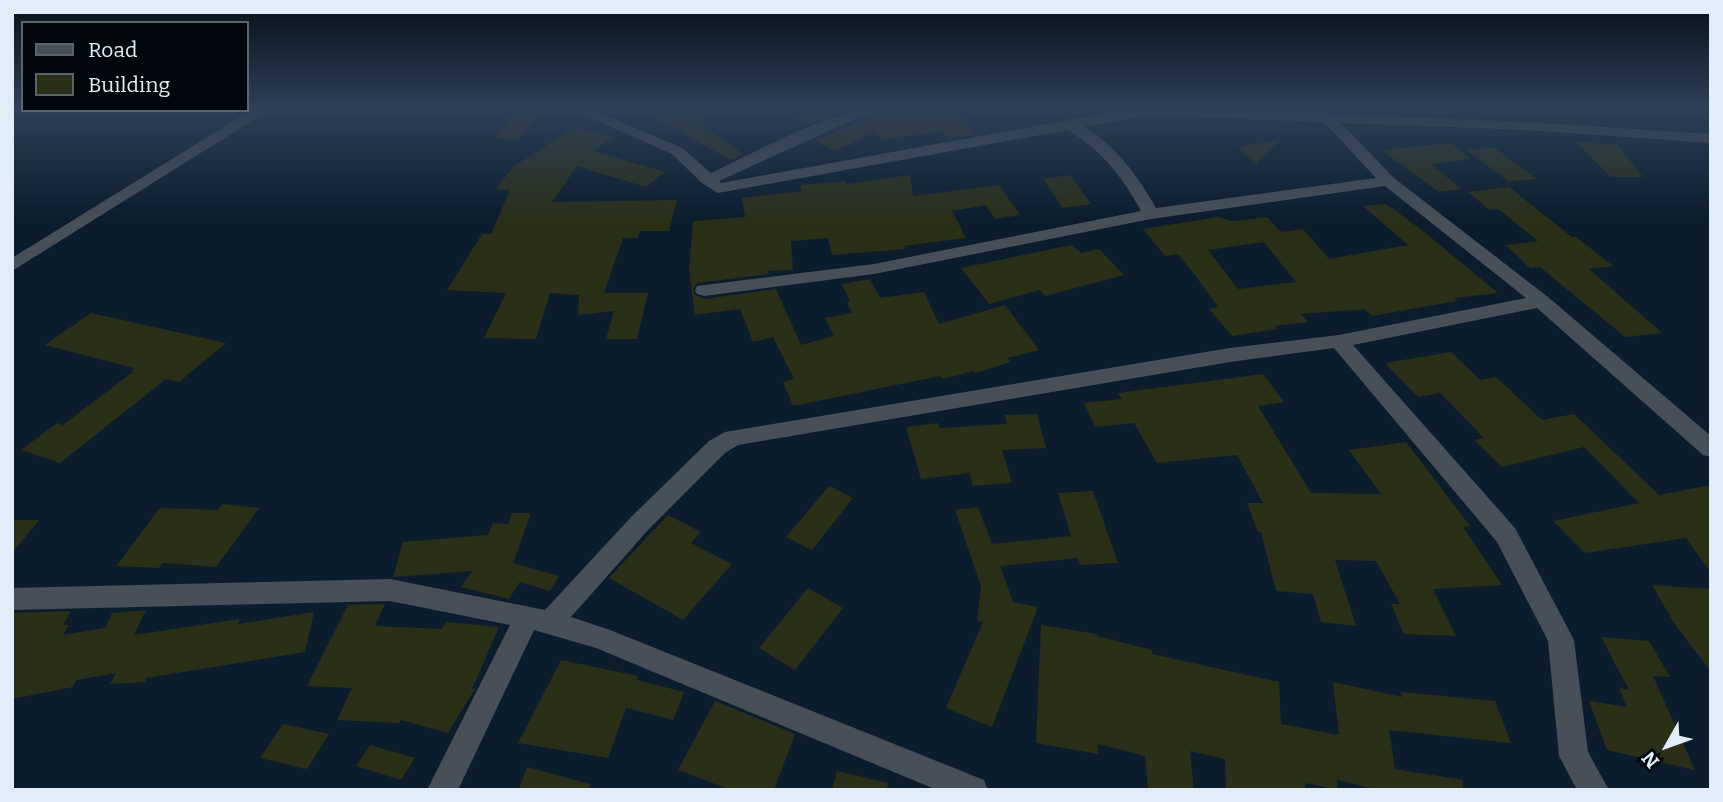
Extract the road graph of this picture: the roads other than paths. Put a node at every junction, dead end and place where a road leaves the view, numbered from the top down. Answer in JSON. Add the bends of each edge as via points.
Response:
{"nodes":[{"id":1,"x":207,"y":144,"type":"edge"},
{"id":2,"x":662,"y":144,"type":"edge"},
{"id":3,"x":787,"y":144,"type":"edge"},
{"id":4,"x":967,"y":144,"type":"edge"},
{"id":5,"x":1100,"y":144,"type":"edge"},
{"id":6,"x":1353,"y":144,"type":"edge"},
{"id":7,"x":708,"y":180,"type":"junction"},
{"id":8,"x":1388,"y":181,"type":"junction"},
{"id":9,"x":1151,"y":214,"type":"junction"},
{"id":10,"x":12,"y":266,"type":"edge"},
{"id":11,"x":704,"y":290,"type":"dead end"},
{"id":12,"x":1541,"y":301,"type":"junction"},
{"id":13,"x":1339,"y":341,"type":"junction"},
{"id":14,"x":1711,"y":449,"type":"edge"},
{"id":15,"x":12,"y":600,"type":"edge"},
{"id":16,"x":539,"y":620,"type":"junction"},
{"id":17,"x":442,"y":790,"type":"edge"},
{"id":18,"x":973,"y":790,"type":"edge"},
{"id":19,"x":1594,"y":790,"type":"edge"}],
"edges":[{"from":1,"to":10,"type":"street"},
{"from":2,"to":7,"type":"street","via":[[677,151]]},
{"from":3,"to":7,"type":"street"},
{"from":4,"to":7,"type":"street","via":[[718,188]]},
{"from":5,"to":9,"type":"street","via":[[1132,180]]},
{"from":6,"to":8,"type":"street"},
{"from":8,"to":9,"type":"street"},
{"from":8,"to":12,"type":"street"},
{"from":9,"to":11,"type":"street","via":[[874,269]]},
{"from":12,"to":13,"type":"street"},
{"from":12,"to":14,"type":"street"},
{"from":13,"to":16,"type":"street","via":[[733,438],[717,447]]},
{"from":13,"to":19,"type":"street","via":[[1506,535],[1561,640],[1574,756]]},
{"from":15,"to":16,"type":"street","via":[[390,590]]},
{"from":16,"to":17,"type":"street"},
{"from":16,"to":18,"type":"street","via":[[601,638]]}]}
